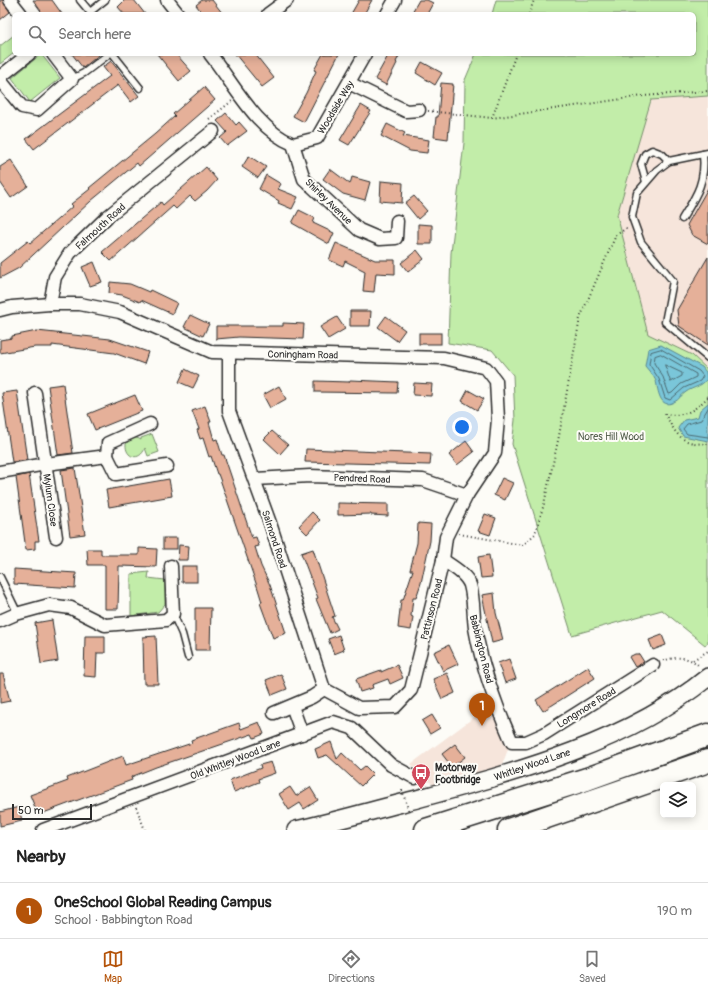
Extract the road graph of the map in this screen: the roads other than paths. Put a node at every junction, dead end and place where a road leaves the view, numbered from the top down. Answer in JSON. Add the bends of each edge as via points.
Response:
{"nodes":[{"id":1,"x":10,"y":0,"type":"edge"},
{"id":2,"x":80,"y":0,"type":"edge"},
{"id":3,"x":104,"y":0,"type":"edge"},
{"id":4,"x":167,"y":0,"type":"edge"},
{"id":5,"x":287,"y":0,"type":"edge"},
{"id":6,"x":395,"y":0,"type":"edge"},
{"id":7,"x":19,"y":12,"type":"edge"},
{"id":8,"x":176,"y":12,"type":"edge"},
{"id":9,"x":271,"y":12,"type":"edge"},
{"id":10,"x":388,"y":12,"type":"edge"},
{"id":11,"x":27,"y":56,"type":"edge"},
{"id":12,"x":55,"y":56,"type":"edge"},
{"id":13,"x":106,"y":56,"type":"edge"},
{"id":14,"x":115,"y":56,"type":"edge"},
{"id":15,"x":213,"y":56,"type":"edge"},
{"id":16,"x":364,"y":56,"type":"edge"},
{"id":17,"x":0,"y":78,"type":"edge"},
{"id":18,"x":72,"y":79,"type":"junction"},
{"id":19,"x":349,"y":84,"type":"junction"},
{"id":20,"x":140,"y":88,"type":"dead end"},
{"id":21,"x":419,"y":110,"type":"road end"},
{"id":22,"x":213,"y":131,"type":"dead end"},
{"id":23,"x":293,"y":144,"type":"junction"},
{"id":24,"x":705,"y":154,"type":"edge"},
{"id":25,"x":669,"y":161,"type":"junction"},
{"id":26,"x":646,"y":182,"type":"junction"},
{"id":27,"x":682,"y":219,"type":"dead end"},
{"id":28,"x":397,"y":221,"type":"dead end"},
{"id":29,"x":50,"y":304,"type":"junction"},
{"id":30,"x":0,"y":310,"type":"edge"},
{"id":31,"x":230,"y":353,"type":"junction"},
{"id":32,"x":708,"y":358,"type":"edge"},
{"id":33,"x":35,"y":393,"type":"dead end"},
{"id":34,"x":150,"y":424,"type":"dead end"},
{"id":35,"x":496,"y":442,"type":"joint"},
{"id":36,"x":106,"y":456,"type":"junction"},
{"id":37,"x":46,"y":464,"type":"junction"},
{"id":38,"x":167,"y":466,"type":"dead end"},
{"id":39,"x":0,"y":472,"type":"edge"},
{"id":40,"x":255,"y":479,"type":"junction"},
{"id":41,"x":467,"y":495,"type":"junction"},
{"id":42,"x":56,"y":537,"type":"dead end"},
{"id":43,"x":443,"y":560,"type":"junction"},
{"id":44,"x":171,"y":566,"type":"dead end"},
{"id":45,"x":0,"y":577,"type":"edge"},
{"id":46,"x":18,"y":614,"type":"junction"},
{"id":47,"x":173,"y":614,"type":"junction"},
{"id":48,"x":0,"y":621,"type":"edge"},
{"id":49,"x":188,"y":656,"type":"dead end"},
{"id":50,"x":653,"y":664,"type":"road end"},
{"id":51,"x":708,"y":677,"type":"edge"},
{"id":52,"x":324,"y":689,"type":"junction"},
{"id":53,"x":292,"y":706,"type":"junction"},
{"id":54,"x":274,"y":713,"type":"dead end"},
{"id":55,"x":302,"y":734,"type":"junction"},
{"id":56,"x":708,"y":735,"type":"edge"},
{"id":57,"x":516,"y":743,"type":"joint"},
{"id":58,"x":708,"y":761,"type":"edge"},
{"id":59,"x":415,"y":778,"type":"dead end"},
{"id":60,"x":43,"y":830,"type":"edge"},
{"id":61,"x":296,"y":830,"type":"edge"},
{"id":62,"x":426,"y":830,"type":"edge"},
{"id":63,"x":509,"y":830,"type":"edge"}],
"edges":[{"from":1,"to":7,"type":"street"},
{"from":2,"to":3,"type":"lane","via":[[90,12]]},
{"from":4,"to":8,"type":"street"},
{"from":5,"to":9,"type":"street"},
{"from":6,"to":10,"type":"street"},
{"from":11,"to":17,"type":"street"},
{"from":12,"to":18,"type":"street"},
{"from":13,"to":18,"type":"lane"},
{"from":14,"to":20,"type":"lane"},
{"from":15,"to":23,"type":"street","via":[[262,123],[281,139]]},
{"from":16,"to":19,"type":"street","name":"Woodside Way"},
{"from":17,"to":18,"type":"street","via":[[22,107],[37,110]]},
{"from":19,"to":21,"type":"street","via":[[406,111]]},
{"from":19,"to":23,"type":"street","name":"Woodside Way","via":[[317,138]]},
{"from":22,"to":29,"type":"street","name":"Falmouth Road","via":[[107,217],[70,253],[55,277]]},
{"from":23,"to":28,"type":"street","name":"Shirley Avenue","via":[[304,179],[359,230],[380,239],[396,238]]},
{"from":24,"to":25,"type":"lane"},
{"from":24,"to":27,"type":"lane","via":[[701,183],[696,197]]},
{"from":25,"to":26,"type":"lane"},
{"from":25,"to":26,"type":"lane","via":[[662,154],[652,150],[645,154],[641,164]]},
{"from":26,"to":32,"type":"lane","via":[[637,193],[632,217],[641,242],[673,281],[665,322]]},
{"from":29,"to":30,"type":"street"},
{"from":29,"to":31,"type":"street","name":"Coningham Road","via":[[80,304],[120,312],[212,352]]},
{"from":31,"to":35,"type":"street","name":"Coningham Road","via":[[444,358],[486,368],[496,381]]},
{"from":31,"to":40,"type":"street","name":"Salmond Road","via":[[229,411]]},
{"from":33,"to":37,"type":"street","name":"Mylum Close"},
{"from":34,"to":36,"type":"street","via":[[108,443]]},
{"from":35,"to":41,"type":"street","name":"Pattinson Road","via":[[495,453]]},
{"from":36,"to":37,"type":"street","name":"Mylum Close"},
{"from":36,"to":38,"type":"street","via":[[116,474]]},
{"from":37,"to":39,"type":"street","name":"Mylum Close"},
{"from":37,"to":42,"type":"street","name":"Mylum Close"},
{"from":40,"to":41,"type":"street","name":"Pendred Road","via":[[310,476],[423,480]]},
{"from":40,"to":52,"type":"street","name":"Salmond Road"},
{"from":41,"to":43,"type":"street","name":"Pattinson Road","via":[[446,537]]},
{"from":43,"to":52,"type":"street","name":"Pattinson Road","via":[[411,690],[395,707],[359,708]]},
{"from":43,"to":57,"type":"street","name":"Babbington Road","via":[[460,572],[469,584],[476,629],[492,691],[512,742]]},
{"from":44,"to":47,"type":"street"},
{"from":45,"to":46,"type":"lane"},
{"from":46,"to":47,"type":"street","via":[[49,605],[70,608],[105,625],[166,620]]},
{"from":46,"to":48,"type":"street"},
{"from":47,"to":49,"type":"lane"},
{"from":50,"to":57,"type":"street","name":"Longmore Road","via":[[544,734],[526,742]]},
{"from":51,"to":61,"type":"main road","name":"Whitley Wood Lane","via":[[656,712],[568,752],[471,784]]},
{"from":52,"to":53,"type":"street"},
{"from":53,"to":54,"type":"street"},
{"from":53,"to":55,"type":"street"},
{"from":55,"to":59,"type":"street","name":"Old Whitley Wood Lane","via":[[333,722],[352,728],[391,765]]},
{"from":55,"to":60,"type":"street","name":"Old Whitley Wood Lane"},
{"from":56,"to":62,"type":"highway","via":[[587,779]]},
{"from":58,"to":63,"type":"highway"}]}
